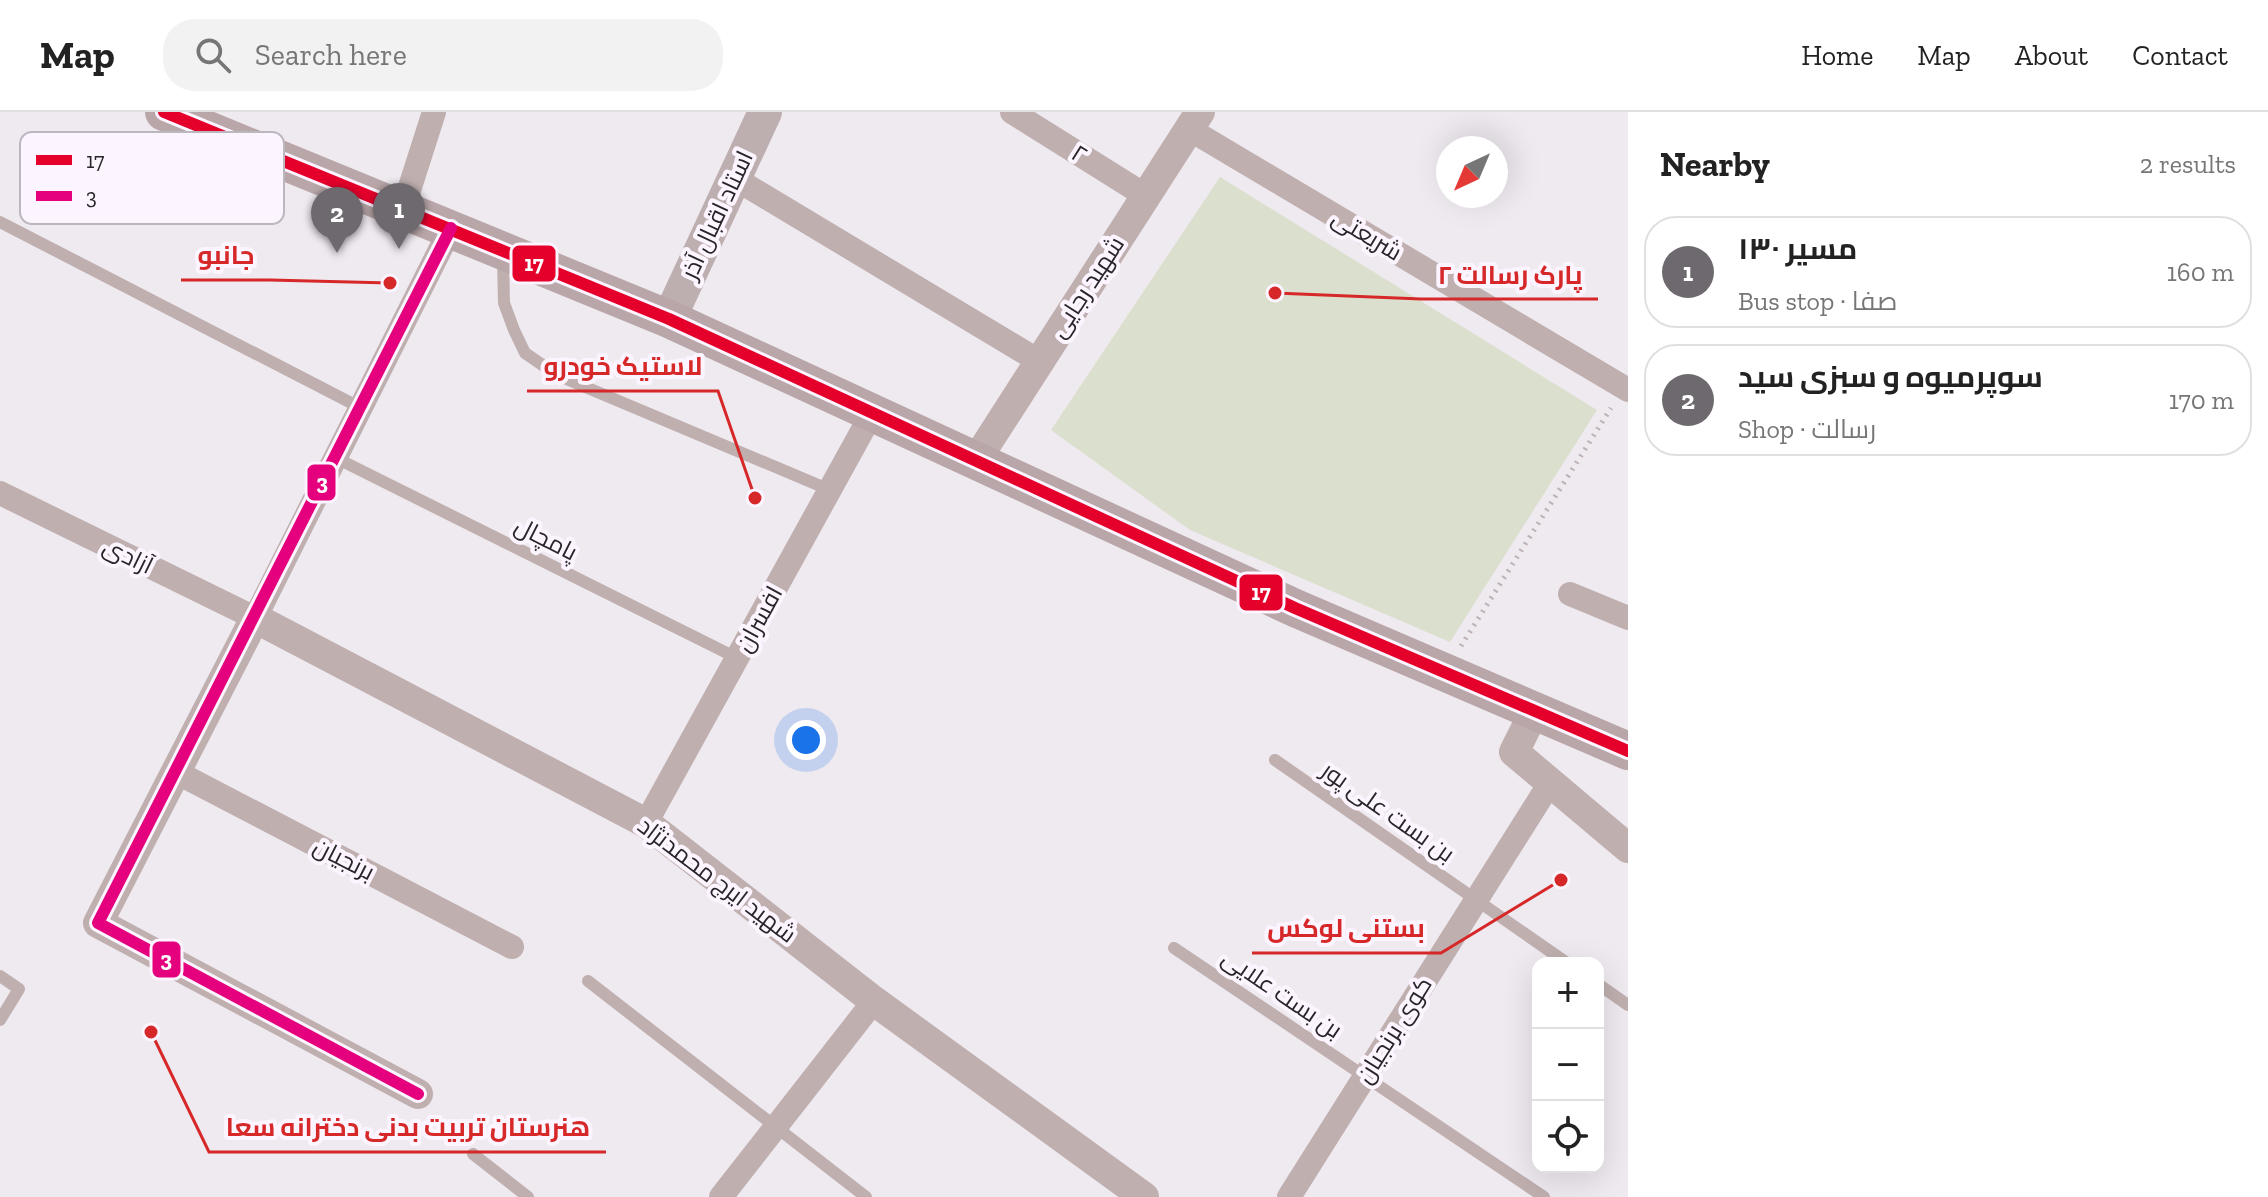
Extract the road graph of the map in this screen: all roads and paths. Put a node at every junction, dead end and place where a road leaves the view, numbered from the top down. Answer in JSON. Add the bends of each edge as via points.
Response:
{"nodes":[{"id":1,"x":164,"y":112,"type":"edge"},
{"id":2,"x":434,"y":112,"type":"edge"},
{"id":3,"x":765,"y":112,"type":"edge"},
{"id":4,"x":1012,"y":112,"type":"edge"},
{"id":5,"x":1194,"y":120,"type":"edge"},
{"id":6,"x":213,"y":132,"type":"edge"},
{"id":7,"x":284,"y":161,"type":"edge"},
{"id":8,"x":734,"y":178,"type":"junction"},
{"id":9,"x":1146,"y":196,"type":"junction"},
{"id":10,"x":403,"y":209,"type":"junction"},
{"id":11,"x":0,"y":222,"type":"edge"},
{"id":12,"x":451,"y":228,"type":"junction"},
{"id":13,"x":503,"y":250,"type":"junction"},
{"id":14,"x":669,"y":319,"type":"junction"},
{"id":15,"x":1039,"y":361,"type":"junction"},
{"id":16,"x":1626,"y":389,"type":"edge"},
{"id":17,"x":361,"y":408,"type":"junction"},
{"id":18,"x":871,"y":415,"type":"junction"},
{"id":19,"x":336,"y":458,"type":"junction"},
{"id":20,"x":975,"y":462,"type":"junction"},
{"id":21,"x":830,"y":490,"type":"junction"},
{"id":22,"x":0,"y":493,"type":"edge"},
{"id":23,"x":1570,"y":594,"type":"dead end"},
{"id":24,"x":255,"y":618,"type":"junction"},
{"id":25,"x":1628,"y":618,"type":"edge"},
{"id":26,"x":737,"y":658,"type":"junction"},
{"id":27,"x":1444,"y":674,"type":"junction"},
{"id":28,"x":1534,"y":712,"type":"junction"},
{"id":29,"x":1628,"y":751,"type":"edge"},
{"id":30,"x":1275,"y":760,"type":"dead end"},
{"id":31,"x":176,"y":772,"type":"junction"},
{"id":32,"x":1550,"y":783,"type":"junction"},
{"id":33,"x":646,"y":823,"type":"junction"},
{"id":34,"x":1628,"y":848,"type":"edge"},
{"id":35,"x":1476,"y":900,"type":"junction"},
{"id":36,"x":512,"y":947,"type":"dead end"},
{"id":37,"x":1174,"y":948,"type":"dead end"},
{"id":38,"x":1558,"y":957,"type":"edge"},
{"id":39,"x":0,"y":976,"type":"edge"},
{"id":40,"x":588,"y":981,"type":"dead end"},
{"id":41,"x":1604,"y":988,"type":"edge"},
{"id":42,"x":874,"y":1001,"type":"junction"},
{"id":43,"x":1628,"y":1005,"type":"edge"},
{"id":44,"x":0,"y":1020,"type":"edge"},
{"id":45,"x":1365,"y":1076,"type":"junction"},
{"id":46,"x":418,"y":1094,"type":"dead end"},
{"id":47,"x":776,"y":1126,"type":"junction"},
{"id":48,"x":473,"y":1154,"type":"dead end"},
{"id":49,"x":528,"y":1197,"type":"edge"},
{"id":50,"x":721,"y":1197,"type":"edge"},
{"id":51,"x":866,"y":1197,"type":"edge"},
{"id":52,"x":1144,"y":1197,"type":"edge"},
{"id":53,"x":1289,"y":1197,"type":"edge"},
{"id":54,"x":1544,"y":1197,"type":"edge"}],
"edges":[{"from":1,"to":6,"type":"main road"},
{"from":2,"to":10,"type":"street"},
{"from":3,"to":8,"type":"main road","name":"استاد اقبال آذر"},
{"from":4,"to":9,"type":"street","name":"۲"},
{"from":5,"to":9,"type":"street","name":"شهید رجایی"},
{"from":5,"to":16,"type":"street","name":"شریعتی"},
{"from":7,"to":10,"type":"main road"},
{"from":8,"to":14,"type":"main road","name":"استاد اقبال آذر"},
{"from":8,"to":15,"type":"street"},
{"from":9,"to":15,"type":"street","name":"شهید رجایی"},
{"from":10,"to":12,"type":"main road"},
{"from":11,"to":17,"type":"lane"},
{"from":12,"to":13,"type":"main road"},
{"from":12,"to":17,"type":"street"},
{"from":13,"to":14,"type":"main road"},
{"from":13,"to":21,"type":"lane","via":[[504,303],[525,353],[557,375]]},
{"from":14,"to":18,"type":"main road"},
{"from":15,"to":20,"type":"street","name":"شهید رجایی"},
{"from":16,"to":27,"type":"path"},
{"from":17,"to":19,"type":"street"},
{"from":18,"to":20,"type":"main road"},
{"from":18,"to":21,"type":"street","name":"افسران"},
{"from":19,"to":24,"type":"street"},
{"from":19,"to":26,"type":"lane","name":"پامچال"},
{"from":20,"to":27,"type":"main road"},
{"from":21,"to":26,"type":"street","name":"افسران"},
{"from":22,"to":24,"type":"street","name":"آزادی"},
{"from":23,"to":25,"type":"street"},
{"from":24,"to":31,"type":"street"},
{"from":24,"to":33,"type":"street","name":"شهید ایرج محمدنژاد"},
{"from":26,"to":33,"type":"street","name":"افسران"},
{"from":27,"to":28,"type":"main road"},
{"from":28,"to":29,"type":"main road"},
{"from":28,"to":32,"type":"street","via":[[1514,752]]},
{"from":30,"to":35,"type":"lane","name":"بن بست علی پور"},
{"from":31,"to":36,"type":"street","name":"برنجیان"},
{"from":31,"to":46,"type":"street","via":[[98,923]]},
{"from":32,"to":34,"type":"street"},
{"from":32,"to":35,"type":"street","name":"کوی برنجیان"},
{"from":33,"to":42,"type":"street","name":"شهید ایرج محمدنژاد"},
{"from":35,"to":38,"type":"lane","name":"بن بست علی پور"},
{"from":35,"to":45,"type":"street","name":"کوی برنجیان"},
{"from":37,"to":45,"type":"lane","name":"بن بست علایی"},
{"from":39,"to":44,"type":"lane","via":[[19,989]]},
{"from":40,"to":47,"type":"lane"},
{"from":41,"to":43,"type":"lane"},
{"from":42,"to":47,"type":"street"},
{"from":42,"to":52,"type":"street","name":"شهید ایرج محمدنژاد"},
{"from":45,"to":53,"type":"street","name":"کوی برنجیان"},
{"from":45,"to":54,"type":"lane","name":"بن بست علایی"},
{"from":47,"to":50,"type":"street"},
{"from":47,"to":51,"type":"lane"},
{"from":48,"to":49,"type":"lane"}]}
